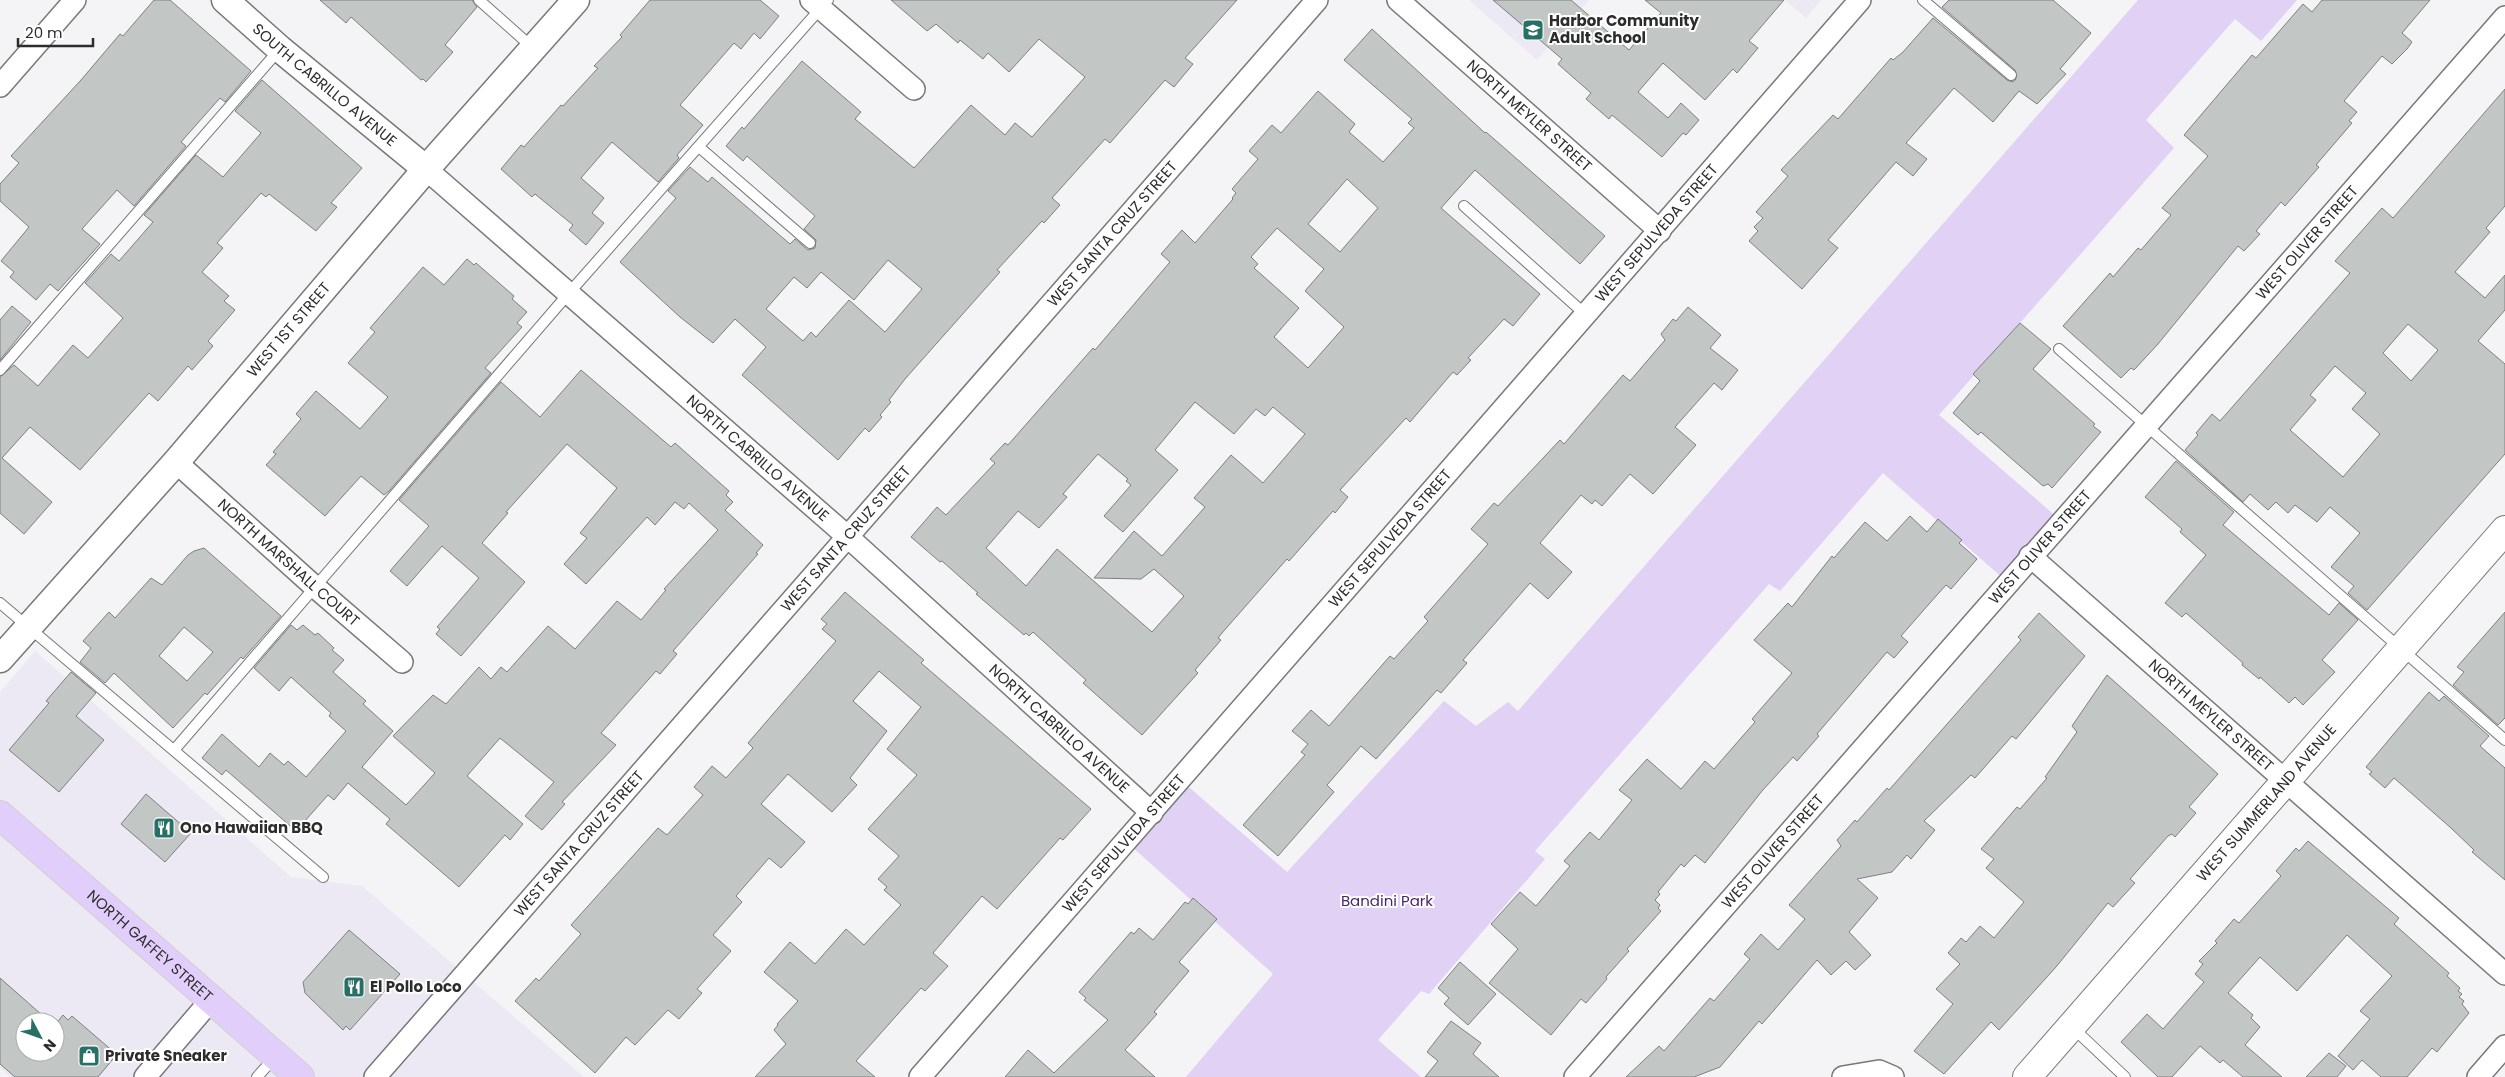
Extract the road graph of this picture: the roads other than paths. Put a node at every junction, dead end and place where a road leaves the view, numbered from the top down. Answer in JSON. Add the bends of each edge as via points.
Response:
{"nodes":[{"id":1,"x":75,"y":0,"type":"edge"},
{"id":2,"x":225,"y":0,"type":"edge"},
{"id":3,"x":479,"y":0,"type":"edge"},
{"id":4,"x":576,"y":0,"type":"edge"},
{"id":5,"x":1317,"y":0,"type":"edge"},
{"id":6,"x":1398,"y":0,"type":"edge"},
{"id":7,"x":1860,"y":0,"type":"edge"},
{"id":8,"x":1923,"y":0,"type":"edge"},
{"id":9,"x":820,"y":3,"type":"edge"},
{"id":10,"x":2505,"y":17,"type":"edge"},
{"id":11,"x":534,"y":48,"type":"junction"},
{"id":12,"x":280,"y":49,"type":"junction"},
{"id":13,"x":2011,"y":75,"type":"dead end"},
{"id":14,"x":0,"y":86,"type":"edge"},
{"id":15,"x":914,"y":88,"type":"dead end"},
{"id":16,"x":699,"y":147,"type":"junction"},
{"id":17,"x":426,"y":169,"type":"junction"},
{"id":18,"x":1464,"y":206,"type":"dead end"},
{"id":19,"x":1660,"y":231,"type":"junction"},
{"id":20,"x":810,"y":243,"type":"dead end"},
{"id":21,"x":569,"y":293,"type":"junction"},
{"id":22,"x":1586,"y":315,"type":"junction"},
{"id":23,"x":2059,"y":350,"type":"dead end"},
{"id":24,"x":0,"y":370,"type":"edge"},
{"id":25,"x":2146,"y":425,"type":"junction"},
{"id":26,"x":176,"y":462,"type":"junction"},
{"id":27,"x":2505,"y":530,"type":"edge"},
{"id":28,"x":848,"y":536,"type":"junction"},
{"id":29,"x":2030,"y":556,"type":"junction"},
{"id":30,"x":315,"y":588,"type":"junction"},
{"id":31,"x":0,"y":603,"type":"edge"},
{"id":32,"x":28,"y":627,"type":"junction"},
{"id":33,"x":2401,"y":649,"type":"junction"},
{"id":34,"x":0,"y":659,"type":"edge"},
{"id":35,"x":402,"y":662,"type":"dead end"},
{"id":36,"x":2505,"y":740,"type":"edge"},
{"id":37,"x":175,"y":749,"type":"junction"},
{"id":38,"x":2285,"y":780,"type":"junction"},
{"id":39,"x":1152,"y":813,"type":"junction"},
{"id":40,"x":0,"y":815,"type":"edge"},
{"id":41,"x":323,"y":877,"type":"dead end"},
{"id":42,"x":2505,"y":974,"type":"edge"},
{"id":43,"x":211,"y":1000,"type":"junction"},
{"id":44,"x":2071,"y":1027,"type":"junction"},
{"id":45,"x":2505,"y":1046,"type":"edge"},
{"id":46,"x":276,"y":1056,"type":"junction"},
{"id":47,"x":145,"y":1077,"type":"edge"},
{"id":48,"x":257,"y":1077,"type":"edge"},
{"id":49,"x":300,"y":1077,"type":"edge"},
{"id":50,"x":375,"y":1077,"type":"edge"},
{"id":51,"x":920,"y":1077,"type":"edge"},
{"id":52,"x":1575,"y":1077,"type":"edge"},
{"id":53,"x":1843,"y":1077,"type":"edge"},
{"id":54,"x":1893,"y":1077,"type":"edge"},
{"id":55,"x":2027,"y":1077,"type":"edge"},
{"id":56,"x":2125,"y":1077,"type":"edge"},
{"id":57,"x":2478,"y":1077,"type":"edge"}],
"edges":[{"from":1,"to":14,"type":"street"},
{"from":2,"to":12,"type":"street","name":"SOUTH CABRILLO AVENUE"},
{"from":3,"to":11,"type":"lane"},
{"from":4,"to":11,"type":"street","name":"WEST 1ST STREET"},
{"from":5,"to":28,"type":"street","name":"WEST SANTA CRUZ STREET"},
{"from":6,"to":19,"type":"street","name":"NORTH MEYLER STREET"},
{"from":7,"to":19,"type":"street","name":"WEST SEPULVEDA STREET"},
{"from":8,"to":13,"type":"lane"},
{"from":9,"to":15,"type":"street"},
{"from":9,"to":16,"type":"lane"},
{"from":10,"to":25,"type":"street","name":"WEST OLIVER STREET"},
{"from":11,"to":17,"type":"street","name":"WEST 1ST STREET"},
{"from":12,"to":17,"type":"street","name":"SOUTH CABRILLO AVENUE"},
{"from":12,"to":24,"type":"lane"},
{"from":16,"to":20,"type":"lane"},
{"from":16,"to":21,"type":"lane"},
{"from":17,"to":21,"type":"street","name":"NORTH CABRILLO AVENUE"},
{"from":17,"to":26,"type":"street","name":"WEST 1ST STREET"},
{"from":18,"to":22,"type":"lane"},
{"from":19,"to":22,"type":"street","name":"WEST SEPULVEDA STREET"},
{"from":21,"to":28,"type":"street","name":"NORTH CABRILLO AVENUE"},
{"from":21,"to":30,"type":"lane"},
{"from":22,"to":39,"type":"street","name":"WEST SEPULVEDA STREET"},
{"from":23,"to":25,"type":"lane"},
{"from":25,"to":29,"type":"street","name":"WEST OLIVER STREET"},
{"from":25,"to":33,"type":"lane"},
{"from":26,"to":30,"type":"street","name":"NORTH MARSHALL COURT"},
{"from":26,"to":32,"type":"street","name":"WEST 1ST STREET"},
{"from":27,"to":33,"type":"main road","name":"WEST SUMMERLAND AVENUE"},
{"from":28,"to":39,"type":"street","name":"NORTH CABRILLO AVENUE"},
{"from":28,"to":50,"type":"street","name":"WEST SANTA CRUZ STREET"},
{"from":29,"to":38,"type":"street","name":"NORTH MEYLER STREET"},
{"from":29,"to":52,"type":"street","name":"WEST OLIVER STREET"},
{"from":30,"to":35,"type":"street","name":"NORTH MARSHALL COURT"},
{"from":30,"to":37,"type":"lane"},
{"from":31,"to":32,"type":"lane"},
{"from":32,"to":34,"type":"street","name":"WEST 1ST STREET"},
{"from":32,"to":37,"type":"lane"},
{"from":33,"to":36,"type":"lane"},
{"from":33,"to":38,"type":"main road","name":"WEST SUMMERLAND AVENUE"},
{"from":37,"to":41,"type":"lane"},
{"from":38,"to":42,"type":"street","name":"NORTH MEYLER STREET"},
{"from":38,"to":44,"type":"main road","name":"WEST SUMMERLAND AVENUE"},
{"from":39,"to":51,"type":"street","name":"WEST SEPULVEDA STREET"},
{"from":40,"to":43,"type":"main road","name":"NORTH GAFFEY STREET"},
{"from":43,"to":46,"type":"main road","name":"NORTH GAFFEY STREET"},
{"from":43,"to":47,"type":"street"},
{"from":44,"to":55,"type":"main road","name":"WEST SUMMERLAND AVENUE"},
{"from":44,"to":56,"type":"lane"},
{"from":45,"to":57,"type":"street"},
{"from":46,"to":48,"type":"lane"},
{"from":46,"to":49,"type":"main road","name":"NORTH GAFFEY STREET"},
{"from":53,"to":54,"type":"street","via":[[1879,1071]]}]}
